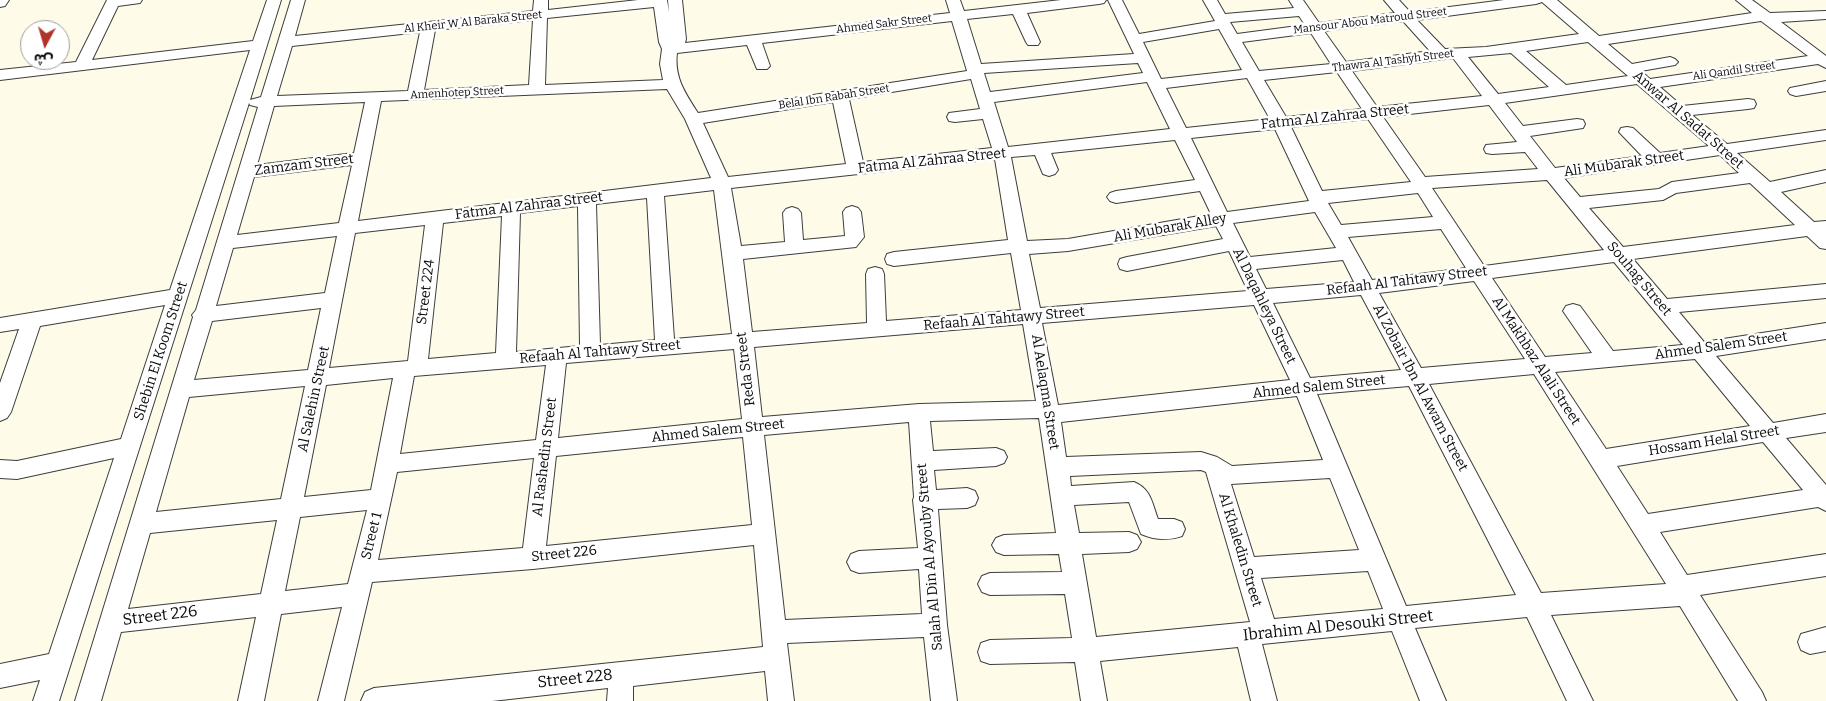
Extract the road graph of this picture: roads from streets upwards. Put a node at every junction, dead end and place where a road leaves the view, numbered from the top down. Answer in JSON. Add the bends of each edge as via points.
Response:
{"nodes":[{"id":1,"x":135,"y":0,"type":"edge"},
{"id":2,"x":274,"y":0,"type":"edge"},
{"id":3,"x":298,"y":0,"type":"edge"},
{"id":4,"x":583,"y":0,"type":"edge"},
{"id":5,"x":1099,"y":0,"type":"edge"},
{"id":6,"x":1115,"y":0,"type":"edge"},
{"id":7,"x":1210,"y":0,"type":"edge"},
{"id":8,"x":1392,"y":0,"type":"edge"},
{"id":9,"x":1536,"y":0,"type":"edge"},
{"id":10,"x":1549,"y":0,"type":"edge"},
{"id":11,"x":1743,"y":0,"type":"edge"},
{"id":12,"x":113,"y":1,"type":"edge"},
{"id":13,"x":671,"y":1,"type":"edge"},
{"id":14,"x":541,"y":6,"type":"edge"},
{"id":15,"x":1019,"y":6,"type":"edge"},
{"id":16,"x":956,"y":8,"type":"edge"},
{"id":17,"x":1305,"y":13,"type":"edge"},
{"id":18,"x":1826,"y":15,"type":"edge"},
{"id":19,"x":1407,"y":17,"type":"junction"},
{"id":20,"x":1766,"y":17,"type":"junction"},
{"id":21,"x":428,"y":27,"type":"junction"},
{"id":22,"x":1226,"y":27,"type":"junction"},
{"id":23,"x":287,"y":37,"type":"junction"},
{"id":24,"x":1133,"y":39,"type":"junction"},
{"id":25,"x":1593,"y":39,"type":"junction"},
{"id":26,"x":753,"y":40,"type":"junction"},
{"id":27,"x":1034,"y":42,"type":"dead end"},
{"id":28,"x":258,"y":45,"type":"junction"},
{"id":29,"x":1514,"y":48,"type":"junction"},
{"id":30,"x":670,"y":49,"type":"junction"},
{"id":31,"x":1449,"y":54,"type":"junction"},
{"id":32,"x":1822,"y":57,"type":"edge"},
{"id":33,"x":1142,"y":58,"type":"junction"},
{"id":34,"x":1670,"y":62,"type":"dead end"},
{"id":35,"x":82,"y":65,"type":"junction"},
{"id":36,"x":762,"y":66,"type":"dead end"},
{"id":37,"x":1342,"y":68,"type":"junction"},
{"id":38,"x":975,"y":71,"type":"junction"},
{"id":39,"x":1254,"y":74,"type":"junction"},
{"id":40,"x":0,"y":75,"type":"edge"},
{"id":41,"x":1638,"y":77,"type":"junction"},
{"id":42,"x":1153,"y":80,"type":"junction"},
{"id":43,"x":672,"y":84,"type":"junction"},
{"id":44,"x":1826,"y":86,"type":"edge"},
{"id":45,"x":537,"y":90,"type":"junction"},
{"id":46,"x":1562,"y":90,"type":"junction"},
{"id":47,"x":1796,"y":91,"type":"dead end"},
{"id":48,"x":415,"y":95,"type":"junction"},
{"id":49,"x":840,"y":96,"type":"junction"},
{"id":50,"x":374,"y":97,"type":"junction"},
{"id":51,"x":1493,"y":100,"type":"junction"},
{"id":52,"x":241,"y":102,"type":"junction"},
{"id":53,"x":267,"y":102,"type":"junction"},
{"id":54,"x":1748,"y":104,"type":"dead end"},
{"id":55,"x":986,"y":105,"type":"junction"},
{"id":56,"x":1678,"y":111,"type":"junction"},
{"id":57,"x":1372,"y":113,"type":"junction"},
{"id":58,"x":955,"y":118,"type":"dead end"},
{"id":59,"x":692,"y":119,"type":"junction"},
{"id":60,"x":1280,"y":123,"type":"junction"},
{"id":61,"x":1577,"y":124,"type":"dead end"},
{"id":62,"x":1627,"y":132,"type":"dead end"},
{"id":63,"x":1179,"y":134,"type":"junction"},
{"id":64,"x":1826,"y":135,"type":"edge"},
{"id":65,"x":1524,"y":139,"type":"junction"},
{"id":66,"x":1041,"y":149,"type":"junction"},
{"id":67,"x":1492,"y":149,"type":"dead end"},
{"id":68,"x":1724,"y":150,"type":"junction"},
{"id":69,"x":1002,"y":153,"type":"junction"},
{"id":70,"x":362,"y":158,"type":"junction"},
{"id":71,"x":1656,"y":159,"type":"junction"},
{"id":72,"x":856,"y":169,"type":"junction"},
{"id":73,"x":1049,"y":170,"type":"dead end"},
{"id":74,"x":245,"y":172,"type":"junction"},
{"id":75,"x":1551,"y":174,"type":"junction"},
{"id":76,"x":1826,"y":176,"type":"edge"},
{"id":77,"x":1754,"y":177,"type":"junction"},
{"id":78,"x":722,"y":183,"type":"junction"},
{"id":79,"x":1204,"y":185,"type":"junction"},
{"id":80,"x":1421,"y":185,"type":"junction"},
{"id":81,"x":1767,"y":189,"type":"junction"},
{"id":82,"x":655,"y":191,"type":"junction"},
{"id":83,"x":1116,"y":197,"type":"dead end"},
{"id":84,"x":587,"y":199,"type":"junction"},
{"id":85,"x":1318,"y":201,"type":"junction"},
{"id":86,"x":1575,"y":202,"type":"junction"},
{"id":87,"x":511,"y":208,"type":"junction"},
{"id":88,"x":852,"y":212,"type":"dead end"},
{"id":89,"x":792,"y":213,"type":"dead end"},
{"id":90,"x":435,"y":217,"type":"junction"},
{"id":91,"x":1220,"y":219,"type":"junction"},
{"id":92,"x":1446,"y":222,"type":"junction"},
{"id":93,"x":348,"y":227,"type":"junction"},
{"id":94,"x":1818,"y":228,"type":"edge"},
{"id":95,"x":1336,"y":232,"type":"junction"},
{"id":96,"x":224,"y":243,"type":"junction"},
{"id":97,"x":1233,"y":244,"type":"junction"},
{"id":98,"x":1826,"y":244,"type":"edge"},
{"id":99,"x":795,"y":247,"type":"junction"},
{"id":100,"x":1020,"y":247,"type":"junction"},
{"id":101,"x":733,"y":253,"type":"junction"},
{"id":102,"x":1348,"y":253,"type":"junction"},
{"id":103,"x":1617,"y":254,"type":"junction"},
{"id":104,"x":894,"y":260,"type":"dead end"},
{"id":105,"x":1127,"y":264,"type":"dead end"},
{"id":106,"x":1243,"y":264,"type":"junction"},
{"id":107,"x":1478,"y":272,"type":"junction"},
{"id":108,"x":875,"y":274,"type":"dead end"},
{"id":109,"x":1367,"y":288,"type":"junction"},
{"id":110,"x":1826,"y":291,"type":"edge"},
{"id":111,"x":178,"y":296,"type":"junction"},
{"id":112,"x":1260,"y":297,"type":"junction"},
{"id":113,"x":334,"y":299,"type":"junction"},
{"id":114,"x":1662,"y":307,"type":"junction"},
{"id":115,"x":1573,"y":311,"type":"dead end"},
{"id":116,"x":202,"y":315,"type":"junction"},
{"id":117,"x":1033,"y":317,"type":"junction"},
{"id":118,"x":32,"y":320,"type":"junction"},
{"id":119,"x":0,"y":325,"type":"edge"},
{"id":120,"x":877,"y":330,"type":"junction"},
{"id":121,"x":1826,"y":331,"type":"edge"},
{"id":122,"x":743,"y":341,"type":"junction"},
{"id":123,"x":665,"y":347,"type":"junction"},
{"id":124,"x":1699,"y":351,"type":"junction"},
{"id":125,"x":590,"y":353,"type":"junction"},
{"id":126,"x":557,"y":356,"type":"junction"},
{"id":127,"x":1608,"y":359,"type":"junction"},
{"id":128,"x":506,"y":360,"type":"junction"},
{"id":129,"x":1539,"y":366,"type":"junction"},
{"id":130,"x":410,"y":368,"type":"junction"},
{"id":131,"x":318,"y":377,"type":"junction"},
{"id":132,"x":1415,"y":377,"type":"junction"},
{"id":133,"x":1304,"y":387,"type":"junction"},
{"id":134,"x":180,"y":390,"type":"junction"},
{"id":135,"x":0,"y":412,"type":"edge"},
{"id":136,"x":1049,"y":412,"type":"junction"},
{"id":137,"x":919,"y":413,"type":"junction"},
{"id":138,"x":1826,"y":423,"type":"edge"},
{"id":139,"x":753,"y":427,"type":"junction"},
{"id":140,"x":1768,"y":432,"type":"junction"},
{"id":141,"x":130,"y":446,"type":"junction"},
{"id":142,"x":546,"y":448,"type":"junction"},
{"id":143,"x":996,"y":457,"type":"dead end"},
{"id":144,"x":1601,"y":459,"type":"junction"},
{"id":145,"x":922,"y":461,"type":"junction"},
{"id":146,"x":388,"y":464,"type":"junction"},
{"id":147,"x":1057,"y":467,"type":"junction"},
{"id":148,"x":1215,"y":467,"type":"junction"},
{"id":149,"x":1337,"y":468,"type":"junction"},
{"id":150,"x":0,"y":469,"type":"edge"},
{"id":151,"x":1062,"y":496,"type":"junction"},
{"id":152,"x":967,"y":498,"type":"dead end"},
{"id":153,"x":381,"y":499,"type":"junction"},
{"id":154,"x":924,"y":500,"type":"junction"},
{"id":155,"x":1825,"y":500,"type":"edge"},
{"id":156,"x":292,"y":508,"type":"junction"},
{"id":157,"x":140,"y":524,"type":"junction"},
{"id":158,"x":1642,"y":525,"type":"junction"},
{"id":159,"x":1174,"y":529,"type":"dead end"},
{"id":160,"x":764,"y":534,"type":"junction"},
{"id":161,"x":1129,"y":542,"type":"dead end"},
{"id":162,"x":1070,"y":544,"type":"junction"},
{"id":163,"x":1004,"y":545,"type":"dead end"},
{"id":164,"x":533,"y":558,"type":"junction"},
{"id":165,"x":929,"y":558,"type":"junction"},
{"id":166,"x":1375,"y":560,"type":"junction"},
{"id":167,"x":859,"y":562,"type":"dead end"},
{"id":168,"x":1826,"y":565,"type":"edge"},
{"id":169,"x":1246,"y":568,"type":"junction"},
{"id":170,"x":360,"y":583,"type":"junction"},
{"id":171,"x":1076,"y":583,"type":"junction"},
{"id":172,"x":990,"y":584,"type":"dead end"},
{"id":173,"x":1683,"y":591,"type":"junction"},
{"id":174,"x":272,"y":604,"type":"junction"},
{"id":175,"x":1534,"y":605,"type":"junction"},
{"id":176,"x":1400,"y":619,"type":"junction"},
{"id":177,"x":111,"y":622,"type":"junction"},
{"id":178,"x":935,"y":625,"type":"junction"},
{"id":179,"x":774,"y":632,"type":"junction"},
{"id":180,"x":1256,"y":634,"type":"junction"},
{"id":181,"x":1086,"y":650,"type":"junction"},
{"id":182,"x":990,"y":652,"type":"dead end"},
{"id":183,"x":776,"y":658,"type":"junction"},
{"id":184,"x":58,"y":664,"type":"junction"},
{"id":185,"x":621,"y":674,"type":"junction"},
{"id":186,"x":0,"y":676,"type":"edge"},
{"id":187,"x":520,"y":693,"type":"edge"},
{"id":188,"x":422,"y":698,"type":"edge"},
{"id":189,"x":46,"y":701,"type":"edge"},
{"id":190,"x":88,"y":701,"type":"edge"},
{"id":191,"x":251,"y":701,"type":"edge"},
{"id":192,"x":331,"y":701,"type":"edge"},
{"id":193,"x":374,"y":701,"type":"edge"},
{"id":194,"x":620,"y":701,"type":"edge"},
{"id":195,"x":781,"y":701,"type":"edge"},
{"id":196,"x":944,"y":701,"type":"edge"},
{"id":197,"x":1094,"y":701,"type":"edge"},
{"id":198,"x":1264,"y":701,"type":"edge"},
{"id":199,"x":1433,"y":701,"type":"edge"},
{"id":200,"x":1580,"y":701,"type":"edge"},
{"id":201,"x":1753,"y":701,"type":"edge"}],
"edges":[{"from":1,"to":12,"type":"street"},
{"from":2,"to":28,"type":"street","name":"Shebin El Koom Street"},
{"from":3,"to":23,"type":"street","name":"Shebin El Koom Street"},
{"from":4,"to":14,"type":"street","name":"Al Kheir W Al Baraka Street"},
{"from":5,"to":15,"type":"street","name":"Ahmed Sakr Street"},
{"from":6,"to":24,"type":"street","name":"Al Daqahleya Street"},
{"from":7,"to":22,"type":"street","name":"Al Zobair Ibn Al Awam Street"},
{"from":8,"to":19,"type":"street","name":"Souhag Street"},
{"from":9,"to":19,"type":"street","name":"Mansour Abou Matroud Street"},
{"from":10,"to":25,"type":"street","name":"Anwar Al Sadat Street"},
{"from":11,"to":20,"type":"street"},
{"from":12,"to":35,"type":"street"},
{"from":13,"to":14,"type":"street","name":"Al Kheir W Al Baraka Street"},
{"from":13,"to":30,"type":"street","name":"Reda Street","via":[[680,39]]},
{"from":14,"to":21,"type":"street","name":"Al Kheir W Al Baraka Street"},
{"from":14,"to":23,"type":"street","name":"Al Kheir W Al Baraka Street"},
{"from":14,"to":45,"type":"street"},
{"from":15,"to":16,"type":"street","name":"Ahmed Sakr Street"},
{"from":15,"to":27,"type":"street"},
{"from":16,"to":26,"type":"street","name":"Ahmed Sakr Street"},
{"from":16,"to":38,"type":"street","name":"Al Aelaqma Street"},
{"from":17,"to":19,"type":"street","name":"Mansour Abou Matroud Street"},
{"from":17,"to":22,"type":"street","name":"Mansour Abou Matroud Street"},
{"from":17,"to":22,"type":"street"},
{"from":17,"to":37,"type":"street","name":"Al Makhbaz Alali Street"},
{"from":18,"to":20,"type":"street","name":"Thawra Al Tashyh Street"},
{"from":19,"to":31,"type":"street","name":"Souhag Street"},
{"from":20,"to":25,"type":"street","name":"Thawra Al Tashyh Street"},
{"from":20,"to":32,"type":"street"},
{"from":21,"to":23,"type":"street","name":"Al Kheir W Al Baraka Street"},
{"from":21,"to":48,"type":"street"},
{"from":22,"to":24,"type":"street"},
{"from":22,"to":39,"type":"street","name":"Al Zobair Ibn Al Awam Street"},
{"from":23,"to":53,"type":"street","name":"Shebin El Koom Street"},
{"from":24,"to":33,"type":"street","name":"Al Daqahleya Street"},
{"from":25,"to":29,"type":"street","name":"Thawra Al Tashyh Street"},
{"from":25,"to":41,"type":"street","name":"Anwar Al Sadat Street"},
{"from":26,"to":30,"type":"street","name":"Ahmed Sakr Street"},
{"from":26,"to":36,"type":"street"},
{"from":28,"to":35,"type":"street"},
{"from":28,"to":52,"type":"street","name":"Shebin El Koom Street"},
{"from":29,"to":31,"type":"street","name":"Thawra Al Tashyh Street"},
{"from":29,"to":46,"type":"street"},
{"from":30,"to":43,"type":"street","name":"Reda Street","via":[[668,64]]},
{"from":31,"to":37,"type":"street","name":"Thawra Al Tashyh Street"},
{"from":31,"to":51,"type":"street","name":"Souhag Street"},
{"from":32,"to":41,"type":"street","name":"Ali Qandil Street"},
{"from":33,"to":38,"type":"street","name":"Belal Ibn Rabah Street"},
{"from":33,"to":42,"type":"street","name":"Al Daqahleya Street"},
{"from":34,"to":41,"type":"street"},
{"from":35,"to":40,"type":"street"},
{"from":37,"to":39,"type":"street","name":"Thawra Al Tashyh Street"},
{"from":37,"to":57,"type":"street","name":"Al Makhbaz Alali Street"},
{"from":38,"to":49,"type":"street","name":"Belal Ibn Rabah Street"},
{"from":38,"to":55,"type":"street","name":"Al Aelaqma Street"},
{"from":39,"to":42,"type":"street","name":"Thawra Al Tashyh Street"},
{"from":39,"to":60,"type":"street","name":"Al Zobair Ibn Al Awam Street"},
{"from":41,"to":46,"type":"street","name":"Fatma Al Zahraa Street"},
{"from":41,"to":56,"type":"street","name":"Anwar Al Sadat Street"},
{"from":42,"to":55,"type":"street","name":"Thawra Al Tashyh Street"},
{"from":42,"to":63,"type":"street","name":"Al Daqahleya Street"},
{"from":43,"to":45,"type":"street","name":"Amenhotep Street"},
{"from":43,"to":59,"type":"street","name":"Reda Street"},
{"from":44,"to":47,"type":"street"},
{"from":45,"to":48,"type":"street","name":"Amenhotep Street"},
{"from":46,"to":51,"type":"street","name":"Fatma Al Zahraa Street"},
{"from":48,"to":50,"type":"street","name":"Amenhotep Street"},
{"from":49,"to":59,"type":"street","name":"Belal Ibn Rabah Street"},
{"from":49,"to":72,"type":"street"},
{"from":50,"to":53,"type":"street","name":"Amenhotep Street"},
{"from":50,"to":70,"type":"street","name":"Al Salehin Street"},
{"from":51,"to":57,"type":"street","name":"Fatma Al Zahraa Street"},
{"from":51,"to":65,"type":"street","name":"Souhag Street"},
{"from":52,"to":53,"type":"street","name":"Amenhotep Street"},
{"from":52,"to":111,"type":"street","name":"Shebin El Koom Street"},
{"from":53,"to":74,"type":"street","name":"Shebin El Koom Street"},
{"from":54,"to":56,"type":"street"},
{"from":55,"to":58,"type":"street","name":"Thawra Al Tashyh Street"},
{"from":55,"to":69,"type":"street","name":"Al Aelaqma Street"},
{"from":56,"to":68,"type":"street","name":"Anwar Al Sadat Street"},
{"from":57,"to":60,"type":"street","name":"Fatma Al Zahraa Street"},
{"from":57,"to":80,"type":"street","name":"Al Makhbaz Alali Street"},
{"from":59,"to":78,"type":"street","name":"Reda Street"},
{"from":60,"to":63,"type":"street","name":"Fatma Al Zahraa Street"},
{"from":60,"to":85,"type":"street","name":"Al Zobair Ibn Al Awam Street"},
{"from":61,"to":65,"type":"street"},
{"from":62,"to":71,"type":"street"},
{"from":63,"to":66,"type":"street","name":"Fatma Al Zahraa Street"},
{"from":63,"to":79,"type":"street","name":"Al Daqahleya Street"},
{"from":64,"to":68,"type":"street","name":"Ali Mubarak Street"},
{"from":65,"to":67,"type":"street"},
{"from":65,"to":75,"type":"street","name":"Souhag Street"},
{"from":66,"to":69,"type":"street","name":"Fatma Al Zahraa Street"},
{"from":66,"to":73,"type":"street"},
{"from":68,"to":71,"type":"street","name":"Ali Mubarak Street"},
{"from":68,"to":77,"type":"street","name":"Anwar Al Sadat Street"},
{"from":69,"to":72,"type":"street","name":"Fatma Al Zahraa Street"},
{"from":69,"to":100,"type":"street","name":"Al Aelaqma Street"},
{"from":70,"to":74,"type":"street","name":"Zamzam Street"},
{"from":70,"to":93,"type":"street","name":"Al Salehin Street"},
{"from":71,"to":75,"type":"street","name":"Ali Mubarak Street"},
{"from":72,"to":78,"type":"street","name":"Fatma Al Zahraa Street"},
{"from":74,"to":96,"type":"street","name":"Shebin El Koom Street"},
{"from":75,"to":80,"type":"street","name":"Ali Mubarak Street"},
{"from":75,"to":86,"type":"street","name":"Souhag Street"},
{"from":76,"to":81,"type":"street"},
{"from":77,"to":81,"type":"street","name":"Anwar Al Sadat Street"},
{"from":77,"to":86,"type":"street","via":[[1672,188],[1663,194]]},
{"from":78,"to":82,"type":"street","name":"Fatma Al Zahraa Street"},
{"from":78,"to":101,"type":"street","name":"Reda Street"},
{"from":79,"to":83,"type":"street"},
{"from":79,"to":91,"type":"street","name":"Al Daqahleya Street"},
{"from":80,"to":85,"type":"street","name":"Ali Mubarak Street"},
{"from":80,"to":92,"type":"street","name":"Al Makhbaz Alali Street"},
{"from":81,"to":94,"type":"street","name":"Anwar Al Sadat Street"},
{"from":82,"to":84,"type":"street","name":"Fatma Al Zahraa Street"},
{"from":82,"to":123,"type":"street"},
{"from":84,"to":87,"type":"street","name":"Fatma Al Zahraa Street"},
{"from":84,"to":125,"type":"street"},
{"from":85,"to":91,"type":"street","name":"Ali Mubarak Alley"},
{"from":85,"to":95,"type":"street","name":"Al Zobair Ibn Al Awam Street"},
{"from":86,"to":103,"type":"street","name":"Souhag Street"},
{"from":87,"to":90,"type":"street","name":"Fatma Al Zahraa Street"},
{"from":87,"to":128,"type":"street"},
{"from":88,"to":99,"type":"street","via":[[855,237],[852,240]]},
{"from":89,"to":99,"type":"street"},
{"from":90,"to":93,"type":"street","name":"Fatma Al Zahraa Street"},
{"from":90,"to":130,"type":"street","name":"Street 224"},
{"from":91,"to":97,"type":"street","name":"Al Daqahleya Street"},
{"from":91,"to":100,"type":"street","name":"Ali Mubarak Alley","via":[[1068,245]]},
{"from":92,"to":95,"type":"street"},
{"from":92,"to":107,"type":"street","name":"Al Makhbaz Alali Street"},
{"from":93,"to":96,"type":"street","name":"Fatma Al Zahraa Street"},
{"from":93,"to":113,"type":"street","name":"Al Salehin Street"},
{"from":94,"to":98,"type":"street","name":"Anwar Al Sadat Street"},
{"from":94,"to":103,"type":"street","name":"Refaah Al Tahtawy Street"},
{"from":95,"to":102,"type":"street","name":"Al Zobair Ibn Al Awam Street"},
{"from":96,"to":116,"type":"street","name":"Shebin El Koom Street"},
{"from":97,"to":105,"type":"street"},
{"from":97,"to":106,"type":"street","name":"Al Daqahleya Street"},
{"from":99,"to":101,"type":"street"},
{"from":100,"to":104,"type":"street","name":"Ali Mubarak Alley"},
{"from":100,"to":117,"type":"street","name":"Al Aelaqma Street"},
{"from":101,"to":122,"type":"street","name":"Reda Street"},
{"from":102,"to":106,"type":"street"},
{"from":102,"to":109,"type":"street","name":"Al Zobair Ibn Al Awam Street"},
{"from":103,"to":107,"type":"street","name":"Refaah Al Tahtawy Street"},
{"from":103,"to":114,"type":"street","name":"Souhag Street"},
{"from":106,"to":112,"type":"street","name":"Al Daqahleya Street"},
{"from":107,"to":109,"type":"street","name":"Refaah Al Tahtawy Street"},
{"from":107,"to":129,"type":"street","name":"Al Makhbaz Alali Street"},
{"from":108,"to":120,"type":"street"},
{"from":109,"to":112,"type":"street","name":"Refaah Al Tahtawy Street"},
{"from":109,"to":132,"type":"street","name":"Al Zobair Ibn Al Awam Street"},
{"from":110,"to":114,"type":"street"},
{"from":111,"to":118,"type":"street"},
{"from":111,"to":141,"type":"street","name":"Shebin El Koom Street"},
{"from":112,"to":117,"type":"street","name":"Refaah Al Tahtawy Street"},
{"from":112,"to":133,"type":"street","name":"Al Daqahleya Street"},
{"from":113,"to":116,"type":"street"},
{"from":113,"to":131,"type":"street","name":"Al Salehin Street"},
{"from":114,"to":124,"type":"street","name":"Souhag Street"},
{"from":115,"to":127,"type":"street"},
{"from":116,"to":134,"type":"street","name":"Shebin El Koom Street"},
{"from":117,"to":120,"type":"street","name":"Refaah Al Tahtawy Street"},
{"from":117,"to":136,"type":"street","name":"Al Aelaqma Street"},
{"from":118,"to":119,"type":"street"},
{"from":118,"to":135,"type":"street"},
{"from":120,"to":122,"type":"street","name":"Refaah Al Tahtawy Street"},
{"from":121,"to":124,"type":"street","name":"Ahmed Salem Street"},
{"from":122,"to":123,"type":"street","name":"Refaah Al Tahtawy Street"},
{"from":122,"to":139,"type":"street","name":"Reda Street"},
{"from":123,"to":125,"type":"street","name":"Refaah Al Tahtawy Street"},
{"from":124,"to":127,"type":"street","name":"Ahmed Salem Street"},
{"from":124,"to":140,"type":"street","name":"Souhag Street"},
{"from":125,"to":126,"type":"street","name":"Refaah Al Tahtawy Street"},
{"from":126,"to":128,"type":"street","name":"Refaah Al Tahtawy Street"},
{"from":126,"to":142,"type":"street","name":"Al Rashedin Street"},
{"from":127,"to":129,"type":"street","name":"Ahmed Salem Street"},
{"from":128,"to":130,"type":"street","name":"Refaah Al Tahtawy Street"},
{"from":129,"to":132,"type":"street","name":"Ahmed Salem Street"},
{"from":129,"to":144,"type":"street","name":"Al Makhbaz Alali Street"},
{"from":130,"to":131,"type":"street","name":"Refaah Al Tahtawy Street"},
{"from":130,"to":146,"type":"street","name":"Street 1"},
{"from":131,"to":134,"type":"street","name":"Refaah Al Tahtawy Street"},
{"from":131,"to":156,"type":"street","name":"Al Salehin Street"},
{"from":132,"to":133,"type":"street","name":"Ahmed Salem Street"},
{"from":132,"to":175,"type":"street","name":"Al Zobair Ibn Al Awam Street"},
{"from":133,"to":136,"type":"street","name":"Ahmed Salem Street"},
{"from":133,"to":149,"type":"street","name":"Al Daqahleya Street"},
{"from":134,"to":157,"type":"street","name":"Shebin El Koom Street"},
{"from":136,"to":137,"type":"street","name":"Ahmed Salem Street"},
{"from":136,"to":147,"type":"street","name":"Al Aelaqma Street"},
{"from":137,"to":139,"type":"street","name":"Ahmed Salem Street"},
{"from":137,"to":145,"type":"street","name":"Salah Al Din Al Ayouby Street"},
{"from":138,"to":140,"type":"street","name":"Hossam Helal Street"},
{"from":139,"to":142,"type":"street","name":"Ahmed Salem Street"},
{"from":139,"to":160,"type":"street","name":"Reda Street"},
{"from":140,"to":144,"type":"street","name":"Hossam Helal Street"},
{"from":140,"to":155,"type":"street","name":"Souhag Street"},
{"from":141,"to":150,"type":"street","via":[[17,470]]},
{"from":141,"to":184,"type":"street","name":"Shebin El Koom Street"},
{"from":142,"to":146,"type":"street","name":"Ahmed Salem Street"},
{"from":142,"to":164,"type":"street","name":"Al Rashedin Street"},
{"from":143,"to":145,"type":"street"},
{"from":144,"to":158,"type":"street","name":"Al Makhbaz Alali Street"},
{"from":145,"to":154,"type":"street","name":"Salah Al Din Al Ayouby Street"},
{"from":146,"to":153,"type":"street","name":"Street 1"},
{"from":147,"to":148,"type":"street","via":[[1201,461]]},
{"from":147,"to":151,"type":"street","name":"Al Aelaqma Street"},
{"from":148,"to":149,"type":"street","via":[[1232,475]]},
{"from":148,"to":169,"type":"street","name":"Al Khaledin Street"},
{"from":149,"to":166,"type":"street","name":"Al Daqahleya Street"},
{"from":151,"to":159,"type":"street","via":[[1134,492],[1138,495],[1148,527]]},
{"from":151,"to":162,"type":"street","name":"Al Aelaqma Street"},
{"from":152,"to":154,"type":"street"},
{"from":153,"to":156,"type":"street"},
{"from":153,"to":170,"type":"street","name":"Street 1"},
{"from":154,"to":165,"type":"street","name":"Salah Al Din Al Ayouby Street"},
{"from":155,"to":158,"type":"street"},
{"from":156,"to":157,"type":"street"},
{"from":156,"to":174,"type":"street","name":"Al Salehin Street"},
{"from":157,"to":177,"type":"street","name":"Shebin El Koom Street"},
{"from":158,"to":173,"type":"street","name":"Al Makhbaz Alali Street"},
{"from":160,"to":164,"type":"street","name":"Street 226"},
{"from":160,"to":179,"type":"street","name":"Reda Street"},
{"from":161,"to":162,"type":"street"},
{"from":162,"to":163,"type":"street"},
{"from":162,"to":171,"type":"street","name":"Al Aelaqma Street"},
{"from":164,"to":170,"type":"street","name":"Street 226"},
{"from":165,"to":167,"type":"street"},
{"from":165,"to":178,"type":"street","name":"Salah Al Din Al Ayouby Street"},
{"from":166,"to":169,"type":"street"},
{"from":166,"to":176,"type":"street","name":"Al Daqahleya Street"},
{"from":168,"to":173,"type":"street","name":"Ibrahim Al Desouki Street"},
{"from":169,"to":180,"type":"street","name":"Al Khaledin Street"},
{"from":170,"to":174,"type":"street","name":"Street 226"},
{"from":170,"to":192,"type":"street","name":"Street 1"},
{"from":171,"to":172,"type":"street"},
{"from":171,"to":181,"type":"street","name":"Al Aelaqma Street"},
{"from":173,"to":175,"type":"street","name":"Ibrahim Al Desouki Street"},
{"from":173,"to":201,"type":"street","name":"Al Makhbaz Alali Street"},
{"from":174,"to":177,"type":"street","name":"Street 226"},
{"from":174,"to":191,"type":"street","name":"Al Salehin Street"},
{"from":175,"to":176,"type":"street","name":"Ibrahim Al Desouki Street"},
{"from":175,"to":200,"type":"street","name":"Al Zobair Ibn Al Awam Street"},
{"from":176,"to":180,"type":"street","name":"Ibrahim Al Desouki Street"},
{"from":176,"to":199,"type":"street","name":"Al Daqahleya Street"},
{"from":177,"to":190,"type":"street","name":"Shebin El Koom Street"},
{"from":178,"to":179,"type":"street"},
{"from":178,"to":196,"type":"street","name":"Salah Al Din Al Ayouby Street"},
{"from":179,"to":183,"type":"street","name":"Reda Street"},
{"from":180,"to":181,"type":"street","name":"Ibrahim Al Desouki Street"},
{"from":180,"to":198,"type":"street","name":"Al Khaledin Street"},
{"from":181,"to":182,"type":"street","name":"Ibrahim Al Desouki Street"},
{"from":181,"to":197,"type":"street","name":"Al Aelaqma Street"},
{"from":183,"to":185,"type":"street","name":"Street 228"},
{"from":183,"to":195,"type":"street","name":"Reda Street"},
{"from":184,"to":186,"type":"street"},
{"from":184,"to":189,"type":"street","name":"Shebin El Koom Street"},
{"from":185,"to":187,"type":"street","name":"Street 228"},
{"from":185,"to":194,"type":"street"},
{"from":187,"to":188,"type":"street","name":"Street 228"},
{"from":188,"to":193,"type":"street","name":"Street 228"}]}
